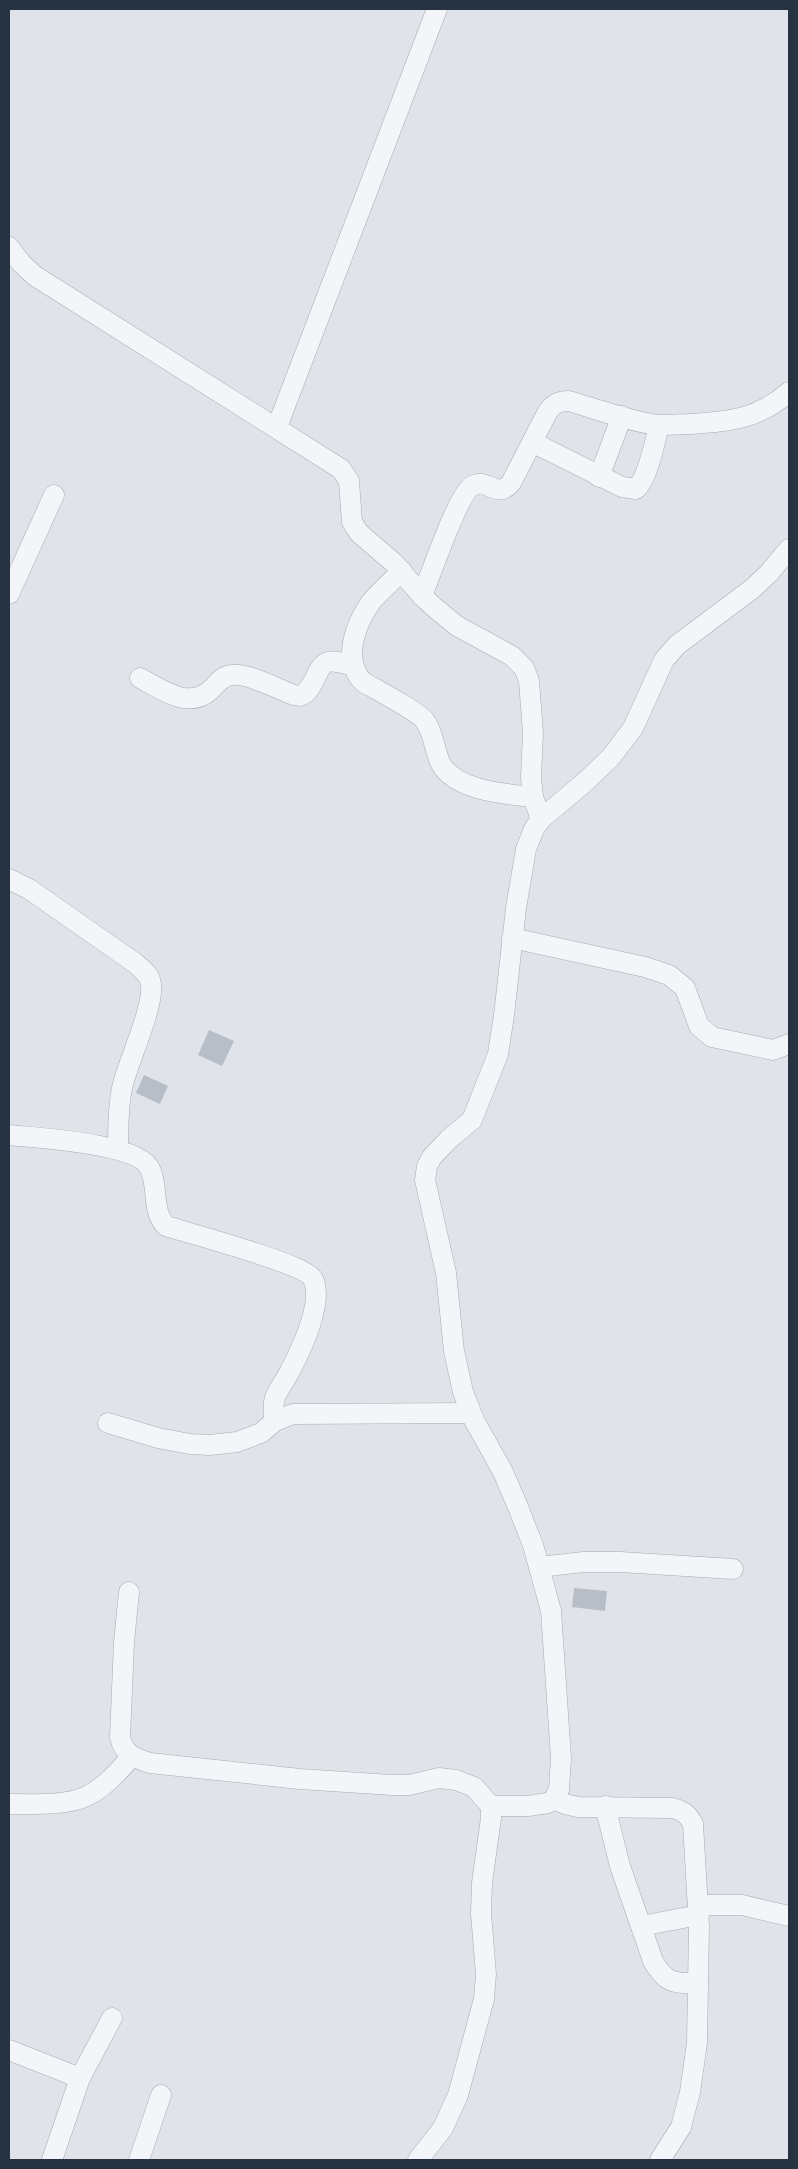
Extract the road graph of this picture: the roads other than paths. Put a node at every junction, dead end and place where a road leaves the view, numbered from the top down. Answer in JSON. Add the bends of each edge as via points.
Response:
{"nodes":[{"id":1,"x":437,"y":9,"type":"edge"},
{"id":2,"x":9,"y":247,"type":"edge"},
{"id":3,"x":789,"y":392,"type":"edge"},
{"id":4,"x":622,"y":416,"type":"junction"},
{"id":5,"x":659,"y":425,"type":"junction"},
{"id":6,"x":277,"y":427,"type":"junction"},
{"id":7,"x":532,"y":442,"type":"junction"},
{"id":8,"x":599,"y":477,"type":"junction"},
{"id":9,"x":54,"y":495,"type":"dead end"},
{"id":10,"x":789,"y":549,"type":"edge"},
{"id":11,"x":402,"y":571,"type":"junction"},
{"id":12,"x":9,"y":594,"type":"edge"},
{"id":13,"x":422,"y":596,"type":"junction"},
{"id":14,"x":352,"y":665,"type":"junction"},
{"id":15,"x":140,"y":678,"type":"dead end"},
{"id":16,"x":533,"y":797,"type":"junction"},
{"id":17,"x":541,"y":819,"type":"junction"},
{"id":18,"x":9,"y":879,"type":"edge"},
{"id":19,"x":512,"y":938,"type":"junction"},
{"id":20,"x":789,"y":1044,"type":"edge"},
{"id":21,"x":9,"y":1134,"type":"edge"},
{"id":22,"x":118,"y":1149,"type":"junction"},
{"id":23,"x":471,"y":1413,"type":"junction"},
{"id":24,"x":275,"y":1421,"type":"junction"},
{"id":25,"x":108,"y":1423,"type":"dead end"},
{"id":26,"x":540,"y":1567,"type":"junction"},
{"id":27,"x":733,"y":1569,"type":"dead end"},
{"id":28,"x":129,"y":1592,"type":"dead end"},
{"id":29,"x":131,"y":1757,"type":"junction"},
{"id":30,"x":554,"y":1799,"type":"junction"},
{"id":31,"x":9,"y":1804,"type":"edge"},
{"id":32,"x":491,"y":1806,"type":"junction"},
{"id":33,"x":605,"y":1806,"type":"junction"},
{"id":34,"x":698,"y":1910,"type":"junction"},
{"id":35,"x":789,"y":1916,"type":"edge"},
{"id":36,"x":641,"y":1926,"type":"junction"},
{"id":37,"x":698,"y":1983,"type":"junction"},
{"id":38,"x":112,"y":2018,"type":"dead end"},
{"id":39,"x":9,"y":2050,"type":"edge"},
{"id":40,"x":80,"y":2078,"type":"junction"},
{"id":41,"x":161,"y":2095,"type":"dead end"},
{"id":42,"x":52,"y":2160,"type":"edge"},
{"id":43,"x":139,"y":2160,"type":"edge"},
{"id":44,"x":418,"y":2160,"type":"edge"},
{"id":45,"x":660,"y":2160,"type":"edge"}],
"edges":[{"from":1,"to":6,"type":"street"},
{"from":2,"to":6,"type":"street","via":[[35,276]]},
{"from":3,"to":5,"type":"street","via":[[765,410],[745,417],[724,422]]},
{"from":4,"to":5,"type":"street"},
{"from":4,"to":7,"type":"street","via":[[560,401],[547,413]]},
{"from":4,"to":8,"type":"street"},
{"from":5,"to":8,"type":"street","via":[[640,486],[630,490]]},
{"from":6,"to":11,"type":"street","via":[[341,469],[349,480],[352,522],[358,533]]},
{"from":7,"to":8,"type":"street"},
{"from":7,"to":13,"type":"street","via":[[505,489],[482,484],[467,491]]},
{"from":9,"to":12,"type":"street"},
{"from":10,"to":17,"type":"street","via":[[752,589],[677,645],[664,660],[633,728],[611,757]]},
{"from":11,"to":13,"type":"street"},
{"from":11,"to":14,"type":"street","via":[[364,614],[354,638]]},
{"from":13,"to":16,"type":"street","via":[[457,626],[512,656],[524,668],[533,733]]},
{"from":14,"to":15,"type":"street","via":[[330,661],[310,690],[300,696],[241,675],[230,675],[198,698],[184,698]]},
{"from":14,"to":16,"type":"street","via":[[363,682],[424,718],[442,766],[452,775],[481,790]]},
{"from":16,"to":17,"type":"street"},
{"from":17,"to":19,"type":"street","via":[[526,849]]},
{"from":18,"to":22,"type":"street","via":[[29,889],[135,964],[151,981],[149,999],[122,1088]]},
{"from":19,"to":20,"type":"street","via":[[669,975],[685,988],[700,1026],[712,1037],[772,1050]]},
{"from":19,"to":23,"type":"street","via":[[499,1044],[485,1090],[472,1120],[432,1157],[425,1180],[446,1273],[454,1351]]},
{"from":21,"to":22,"type":"street"},
{"from":22,"to":24,"type":"street","via":[[132,1153],[150,1166],[155,1180],[158,1214],[166,1226],[306,1272],[312,1278],[315,1308],[297,1359],[277,1391],[273,1403]]},
{"from":23,"to":24,"type":"street","via":[[293,1414]]},
{"from":23,"to":26,"type":"street","via":[[503,1472]]},
{"from":24,"to":25,"type":"street","via":[[261,1433],[237,1442],[210,1445],[158,1438]]},
{"from":26,"to":27,"type":"street","via":[[620,1562]]},
{"from":26,"to":30,"type":"street","via":[[551,1611],[557,1687],[561,1758],[559,1789]]},
{"from":28,"to":29,"type":"street","via":[[120,1737],[122,1748]]},
{"from":29,"to":31,"type":"street","via":[[115,1776],[86,1797],[56,1804]]},
{"from":29,"to":32,"type":"street","via":[[150,1763],[300,1779],[392,1785],[409,1785],[439,1778],[456,1780],[474,1788]]},
{"from":30,"to":32,"type":"street","via":[[528,1806]]},
{"from":30,"to":33,"type":"street","via":[[578,1807]]},
{"from":32,"to":44,"type":"street","via":[[482,1883],[484,1999],[458,2095],[443,2128]]},
{"from":33,"to":34,"type":"street","via":[[672,1808],[689,1815],[693,1824]]},
{"from":33,"to":36,"type":"street","via":[[620,1866]]},
{"from":34,"to":35,"type":"street","via":[[742,1905]]},
{"from":34,"to":36,"type":"street"},
{"from":34,"to":37,"type":"street"},
{"from":36,"to":37,"type":"street","via":[[660,1973],[669,1981]]},
{"from":37,"to":45,"type":"street","via":[[697,2043],[690,2092],[681,2126]]},
{"from":38,"to":40,"type":"street"},
{"from":39,"to":40,"type":"street"},
{"from":40,"to":42,"type":"street"},
{"from":41,"to":43,"type":"street"}]}
